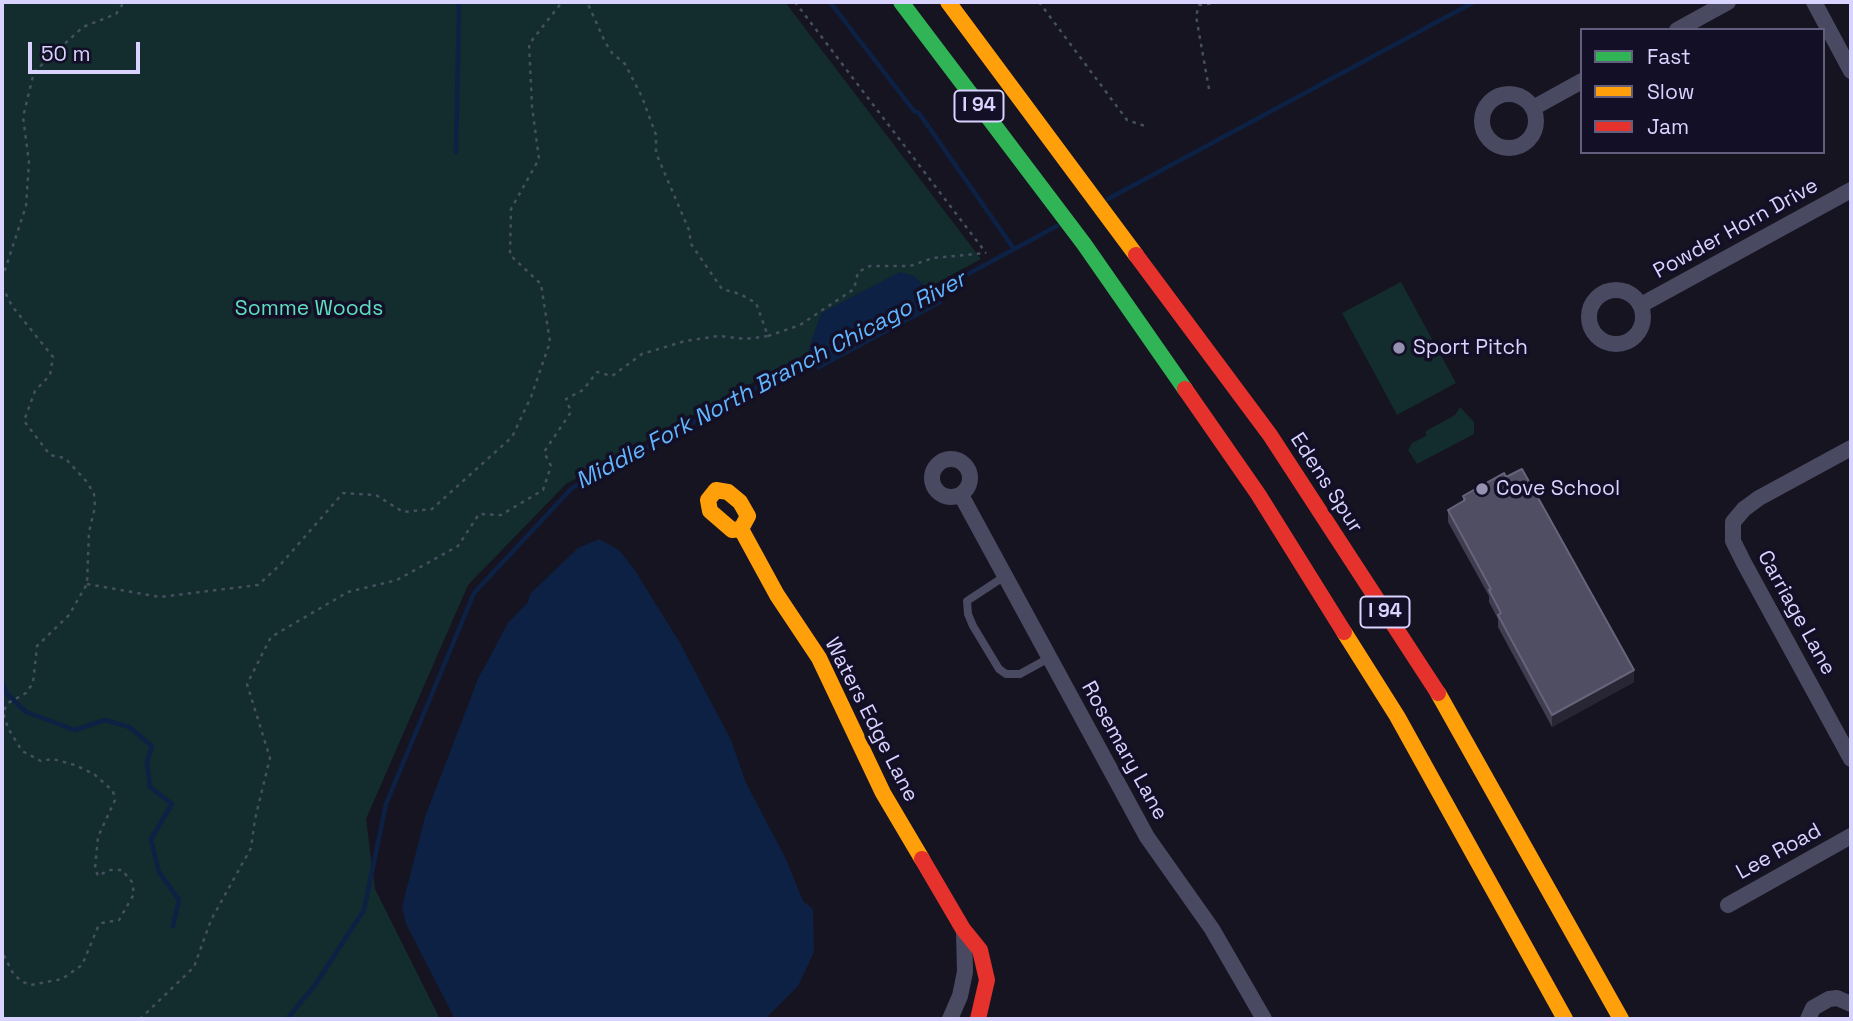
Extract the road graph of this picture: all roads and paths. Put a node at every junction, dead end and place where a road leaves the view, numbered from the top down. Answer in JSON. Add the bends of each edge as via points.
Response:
{"nodes":[{"id":1,"x":124,"y":2,"type":"edge"},
{"id":2,"x":562,"y":2,"type":"edge"},
{"id":3,"x":587,"y":2,"type":"edge"},
{"id":4,"x":795,"y":2,"type":"edge"},
{"id":5,"x":901,"y":2,"type":"edge"},
{"id":6,"x":948,"y":2,"type":"edge"},
{"id":7,"x":1039,"y":2,"type":"edge"},
{"id":8,"x":1224,"y":2,"type":"edge"},
{"id":9,"x":1728,"y":2,"type":"edge"},
{"id":10,"x":1814,"y":2,"type":"edge"},
{"id":11,"x":1681,"y":28,"type":"edge"},
{"id":12,"x":1851,"y":71,"type":"edge"},
{"id":13,"x":1580,"y":82,"type":"edge"},
{"id":14,"x":1209,"y":89,"type":"dead end"},
{"id":15,"x":1533,"y":108,"type":"dead end"},
{"id":16,"x":1145,"y":126,"type":"dead end"},
{"id":17,"x":1851,"y":190,"type":"edge"},
{"id":18,"x":2,"y":279,"type":"edge"},
{"id":19,"x":2,"y":286,"type":"edge"},
{"id":20,"x":1641,"y":305,"type":"dead end"},
{"id":21,"x":768,"y":336,"type":"junction"},
{"id":22,"x":1851,"y":448,"type":"edge"},
{"id":23,"x":961,"y":495,"type":"dead end"},
{"id":24,"x":741,"y":530,"type":"dead end"},
{"id":25,"x":1005,"y":576,"type":"junction"},
{"id":26,"x":87,"y":584,"type":"junction"},
{"id":27,"x":1049,"y":657,"type":"junction"},
{"id":28,"x":1851,"y":759,"type":"edge"},
{"id":29,"x":1851,"y":836,"type":"edge"},
{"id":30,"x":1728,"y":905,"type":"dead end"},
{"id":31,"x":963,"y":929,"type":"junction"},
{"id":32,"x":2,"y":952,"type":"edge"},
{"id":33,"x":1851,"y":1004,"type":"edge"},
{"id":34,"x":140,"y":1019,"type":"edge"},
{"id":35,"x":950,"y":1019,"type":"edge"},
{"id":36,"x":978,"y":1019,"type":"edge"},
{"id":37,"x":1264,"y":1019,"type":"edge"},
{"id":38,"x":1565,"y":1019,"type":"edge"},
{"id":39,"x":1621,"y":1019,"type":"edge"},
{"id":40,"x":1808,"y":1019,"type":"edge"}],
"edges":[{"from":1,"to":18,"type":"path","via":[[116,14],[83,27],[34,72],[23,117],[29,162],[26,206]]},
{"from":2,"to":26,"type":"path","via":[[529,44],[539,159],[511,209],[510,255],[541,284],[550,342],[512,438],[432,509],[403,512],[376,495],[343,493],[258,585],[160,597]]},
{"from":3,"to":21,"type":"path","via":[[605,42],[625,64],[642,97],[656,135],[656,153],[691,244],[722,289],[756,303]]},
{"from":4,"to":21,"type":"path","via":[[986,253],[933,258],[910,266],[870,266],[858,272],[854,289],[800,325]]},
{"from":5,"to":38,"type":"main road","number":"I 94","via":[[1084,244],[1258,494],[1398,716]]},
{"from":6,"to":39,"type":"main road","name":"Edens Spur","number":"I 94","via":[[1270,435],[1433,685]]},
{"from":7,"to":16,"type":"path","via":[[1127,120]]},
{"from":8,"to":14,"type":"path","via":[[1199,5],[1196,16]]},
{"from":9,"to":11,"type":"street"},
{"from":10,"to":12,"type":"street"},
{"from":13,"to":15,"type":"street"},
{"from":17,"to":20,"type":"street","name":"Powder Horn Drive"},
{"from":19,"to":26,"type":"path","via":[[12,306],[53,357],[50,374],[35,391],[24,421],[50,455],[65,458],[94,494]]},
{"from":21,"to":34,"type":"path","via":[[685,341],[642,354],[612,376],[597,372],[583,390],[566,399],[571,412],[544,452],[551,466],[543,490],[501,515],[479,513],[458,546],[397,580],[348,592],[271,637],[247,684],[270,758],[251,848],[211,920],[194,967]]},
{"from":22,"to":28,"type":"street","name":"Carriage Lane","via":[[1759,498],[1732,522],[1733,541],[1744,563]]},
{"from":23,"to":25,"type":"street","name":"Rosemary Lane"},
{"from":24,"to":31,"type":"main road","name":"Waters Edge Lane","via":[[776,595],[819,658],[883,793]]},
{"from":25,"to":27,"type":"street","name":"Rosemary Lane"},
{"from":25,"to":27,"type":"lane","via":[[967,601],[973,626],[1006,674],[1020,674]]},
{"from":26,"to":32,"type":"path","via":[[69,615],[37,646],[33,683],[3,712],[22,751],[41,761],[75,765],[113,791],[115,800],[98,837],[94,868],[98,876],[122,870],[132,882],[134,894],[119,920],[98,927],[82,965],[62,979],[31,985],[14,975]]},
{"from":27,"to":37,"type":"street","name":"Rosemary Lane","via":[[1147,837],[1212,929]]},
{"from":29,"to":30,"type":"street","name":"Lee Road"},
{"from":31,"to":35,"type":"street","name":"Waters Edge Lane","via":[[965,972]]},
{"from":31,"to":36,"type":"main road","name":"Waters Edge Lane","via":[[986,966],[986,995]]},
{"from":33,"to":40,"type":"street","via":[[1829,999],[1813,1008]]}]}
